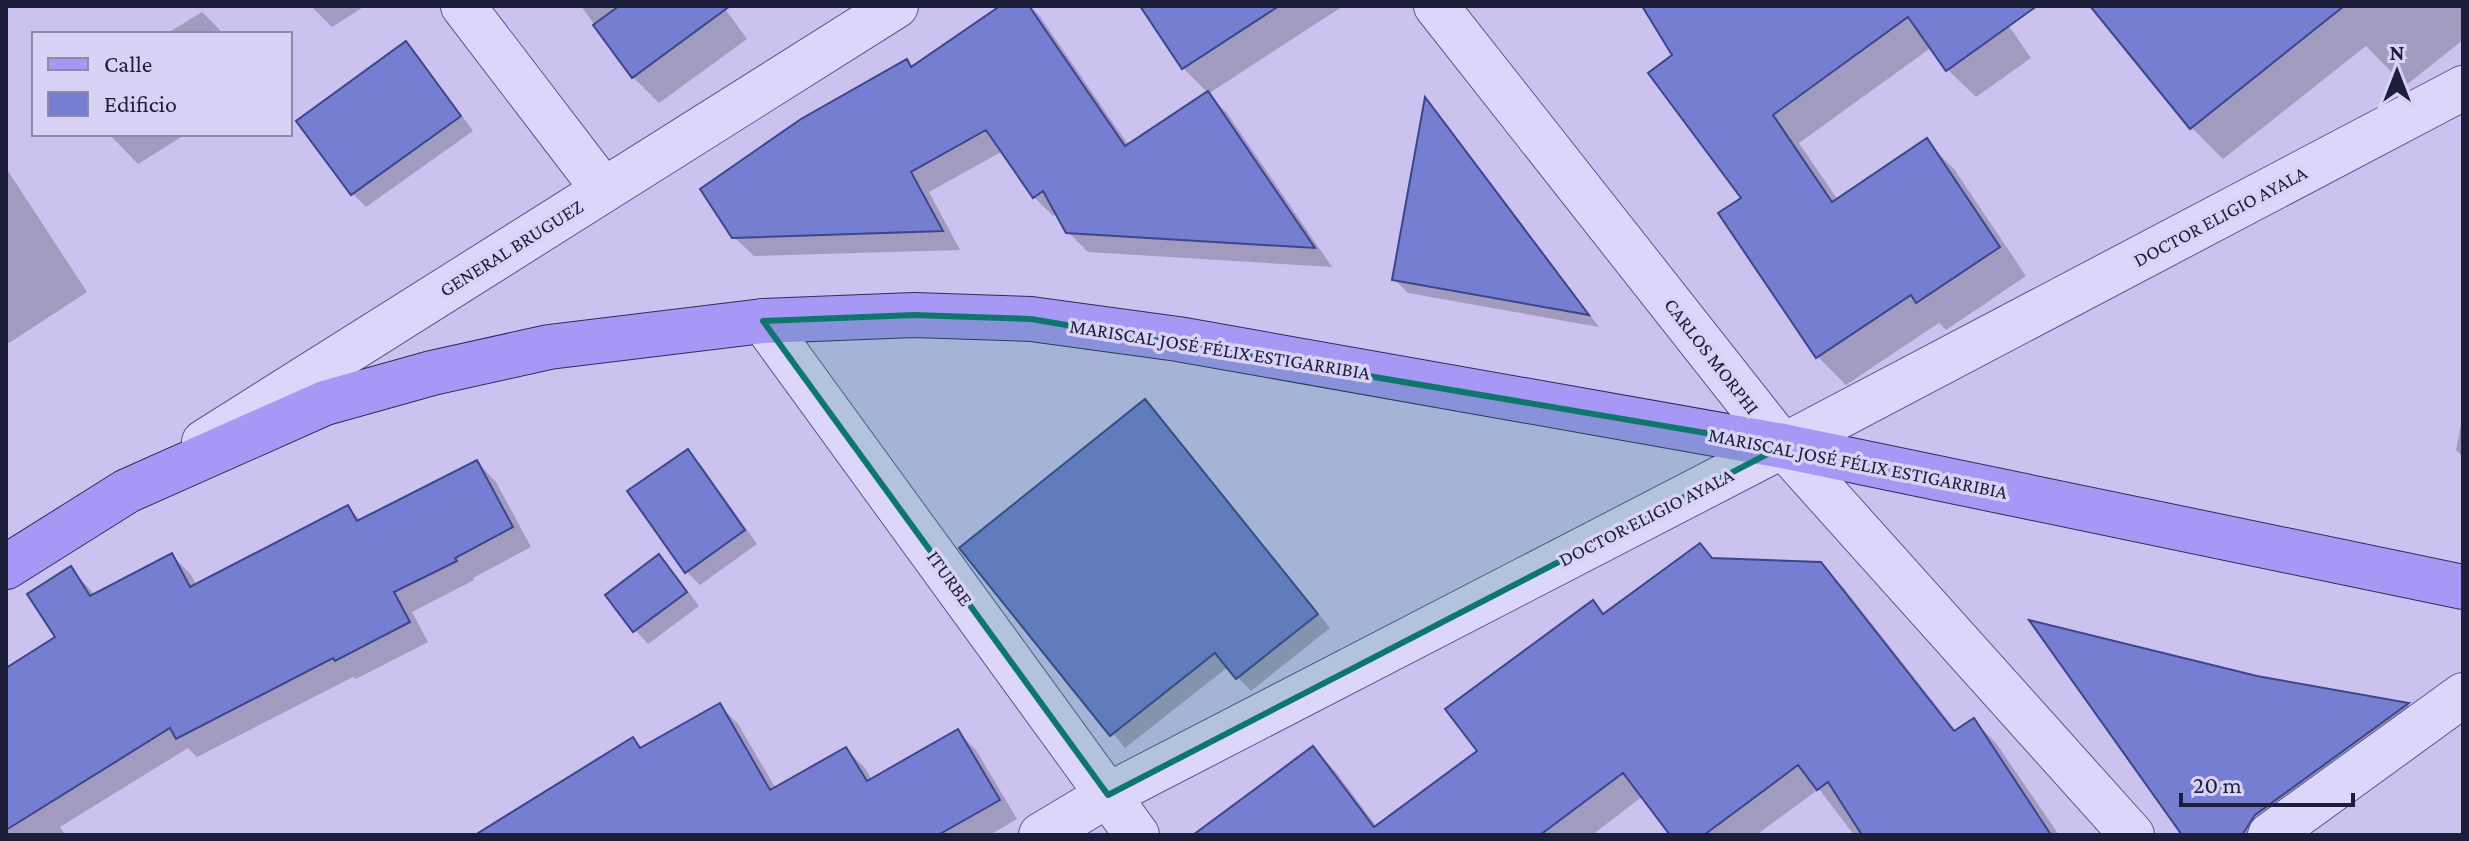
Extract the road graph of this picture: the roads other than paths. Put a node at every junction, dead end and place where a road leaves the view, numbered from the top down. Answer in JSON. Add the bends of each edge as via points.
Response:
{"nodes":[{"id":1,"x":463,"y":6,"type":"edge"},
{"id":2,"x":896,"y":6,"type":"edge"},
{"id":3,"x":1436,"y":6,"type":"edge"},
{"id":4,"x":2463,"y":88,"type":"edge"},
{"id":5,"x":603,"y":189,"type":"junction"},
{"id":6,"x":763,"y":321,"type":"junction"},
{"id":7,"x":1783,"y":446,"type":"junction"},
{"id":8,"x":127,"y":491,"type":"junction"},
{"id":9,"x":6,"y":567,"type":"edge"},
{"id":10,"x":2463,"y":587,"type":"edge"},
{"id":11,"x":2463,"y":695,"type":"edge"},
{"id":12,"x":1108,"y":795,"type":"junction"},
{"id":13,"x":1041,"y":835,"type":"edge"},
{"id":14,"x":1137,"y":835,"type":"edge"},
{"id":15,"x":2132,"y":835,"type":"edge"},
{"id":16,"x":2270,"y":835,"type":"edge"}],
"edges":[{"from":1,"to":5,"type":"street"},
{"from":2,"to":5,"type":"street","name":"GENERAL BRUGUEZ"},
{"from":3,"to":7,"type":"street","name":"CARLOS MORPHI"},
{"from":4,"to":7,"type":"street","name":"DOCTOR ELIGIO AYALA"},
{"from":5,"to":8,"type":"street","name":"GENERAL BRUGUEZ"},
{"from":6,"to":7,"type":"main road","name":"MARISCAL JOSÉ FÉLIX ESTIGARRIBIA","via":[[914,315],[1031,319],[1178,339]]},
{"from":6,"to":8,"type":"main road","name":"MARISCAL JOSÉ FÉLIX ESTIGARRIBIA","via":[[549,347],[432,373],[325,403]]},
{"from":6,"to":12,"type":"street","name":"ITURBE"},
{"from":7,"to":10,"type":"main road","name":"MARISCAL JOSÉ FÉLIX ESTIGARRIBIA"},
{"from":7,"to":12,"type":"street","name":"DOCTOR ELIGIO AYALA"},
{"from":7,"to":15,"type":"street","name":"CARLOS MORPHI"},
{"from":8,"to":9,"type":"main road","name":"MARISCAL JOSÉ FÉLIX ESTIGARRIBIA"},
{"from":11,"to":16,"type":"street"},
{"from":12,"to":13,"type":"street","name":"DOCTOR ELIGIO AYALA"},
{"from":12,"to":14,"type":"street","name":"ITURBE"}]}
